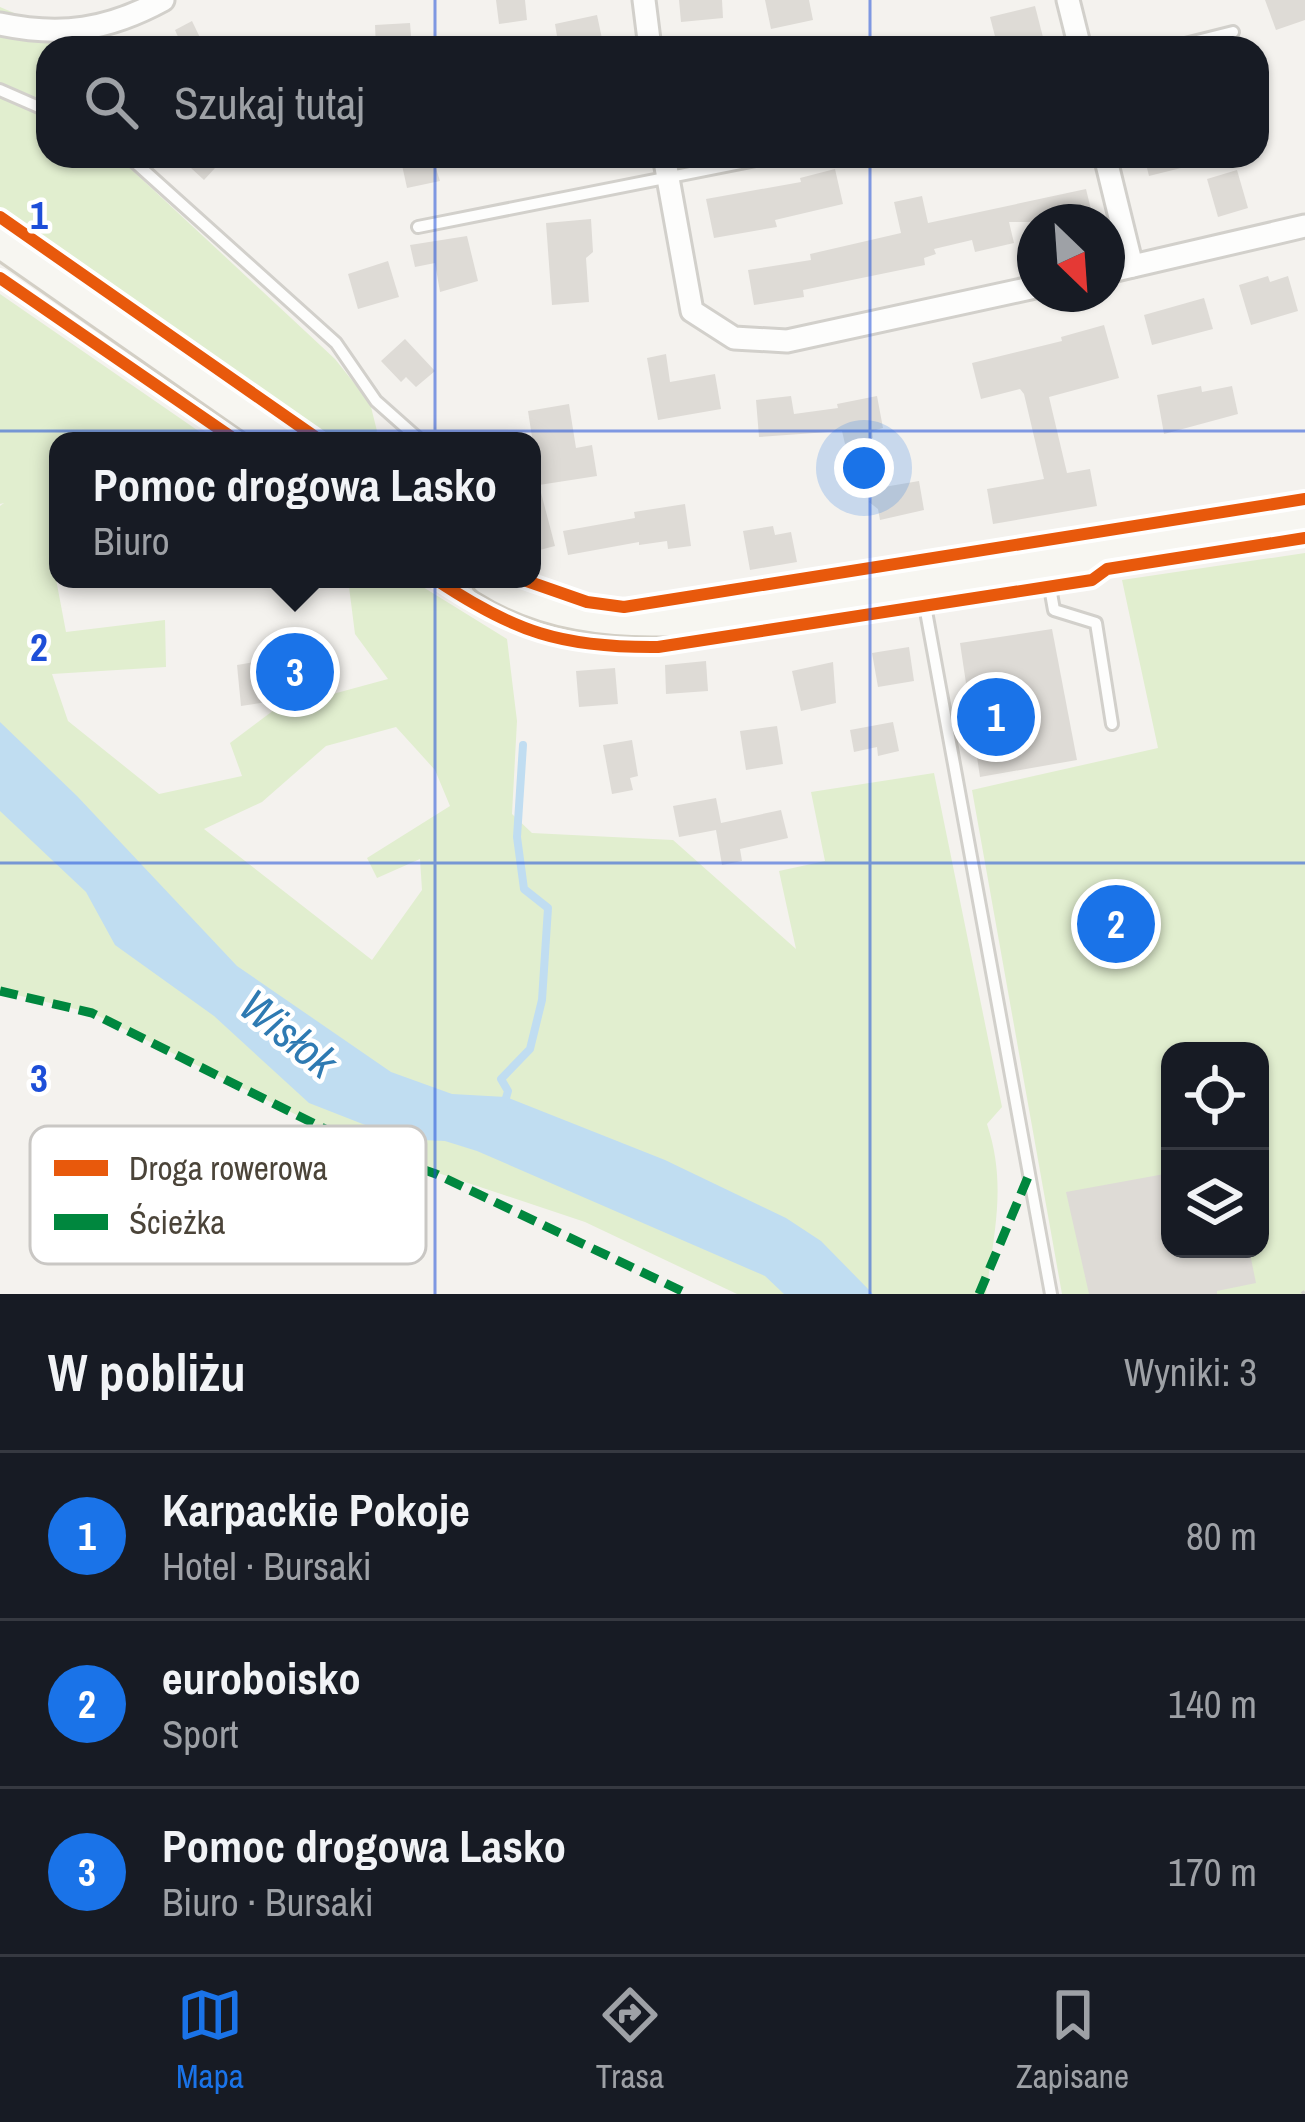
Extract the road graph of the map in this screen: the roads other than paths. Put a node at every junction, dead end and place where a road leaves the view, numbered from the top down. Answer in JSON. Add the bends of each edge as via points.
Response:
{"nodes":[{"id":1,"x":163,"y":0,"type":"edge"},
{"id":2,"x":644,"y":0,"type":"edge"},
{"id":3,"x":1068,"y":0,"type":"edge"},
{"id":4,"x":0,"y":25,"type":"edge"},
{"id":5,"x":1234,"y":32,"type":"dead end"},
{"id":6,"x":648,"y":36,"type":"edge"},
{"id":7,"x":1077,"y":36,"type":"edge"},
{"id":8,"x":1218,"y":36,"type":"edge"},
{"id":9,"x":0,"y":90,"type":"edge"},
{"id":10,"x":36,"y":106,"type":"edge"},
{"id":11,"x":141,"y":168,"type":"edge"},
{"id":12,"x":661,"y":168,"type":"edge"},
{"id":13,"x":665,"y":168,"type":"edge"},
{"id":14,"x":1109,"y":168,"type":"edge"},
{"id":15,"x":1305,"y":226,"type":"edge"},
{"id":16,"x":418,"y":227,"type":"dead end"},
{"id":17,"x":0,"y":242,"type":"edge"},
{"id":18,"x":1132,"y":266,"type":"junction"},
{"id":19,"x":1125,"y":268,"type":"edge"},
{"id":20,"x":1017,"y":291,"type":"edge"},
{"id":21,"x":272,"y":432,"type":"edge"},
{"id":22,"x":411,"y":432,"type":"edge"},
{"id":23,"x":1305,"y":521,"type":"edge"},
{"id":24,"x":1046,"y":561,"type":"junction"},
{"id":25,"x":921,"y":581,"type":"junction"},
{"id":26,"x":501,"y":588,"type":"edge"},
{"id":27,"x":1112,"y":724,"type":"dead end"},
{"id":28,"x":1051,"y":1294,"type":"edge"}],
"edges":[{"from":1,"to":4,"type":"street","via":[[116,23],[44,34]]},
{"from":2,"to":6,"type":"street"},
{"from":3,"to":7,"type":"street"},
{"from":5,"to":8,"type":"lane"},
{"from":9,"to":10,"type":"lane"},
{"from":11,"to":22,"type":"lane","via":[[336,343],[376,401]]},
{"from":12,"to":16,"type":"lane"},
{"from":13,"to":20,"type":"street","via":[[692,311],[734,338],[787,341]]},
{"from":14,"to":18,"type":"street"},
{"from":15,"to":18,"type":"street"},
{"from":17,"to":21,"type":"street"},
{"from":18,"to":19,"type":"street"},
{"from":23,"to":24,"type":"street"},
{"from":24,"to":25,"type":"street"},
{"from":24,"to":27,"type":"lane","via":[[1054,610],[1096,622]]},
{"from":25,"to":26,"type":"street","via":[[625,622]]},
{"from":25,"to":28,"type":"lane"}]}
